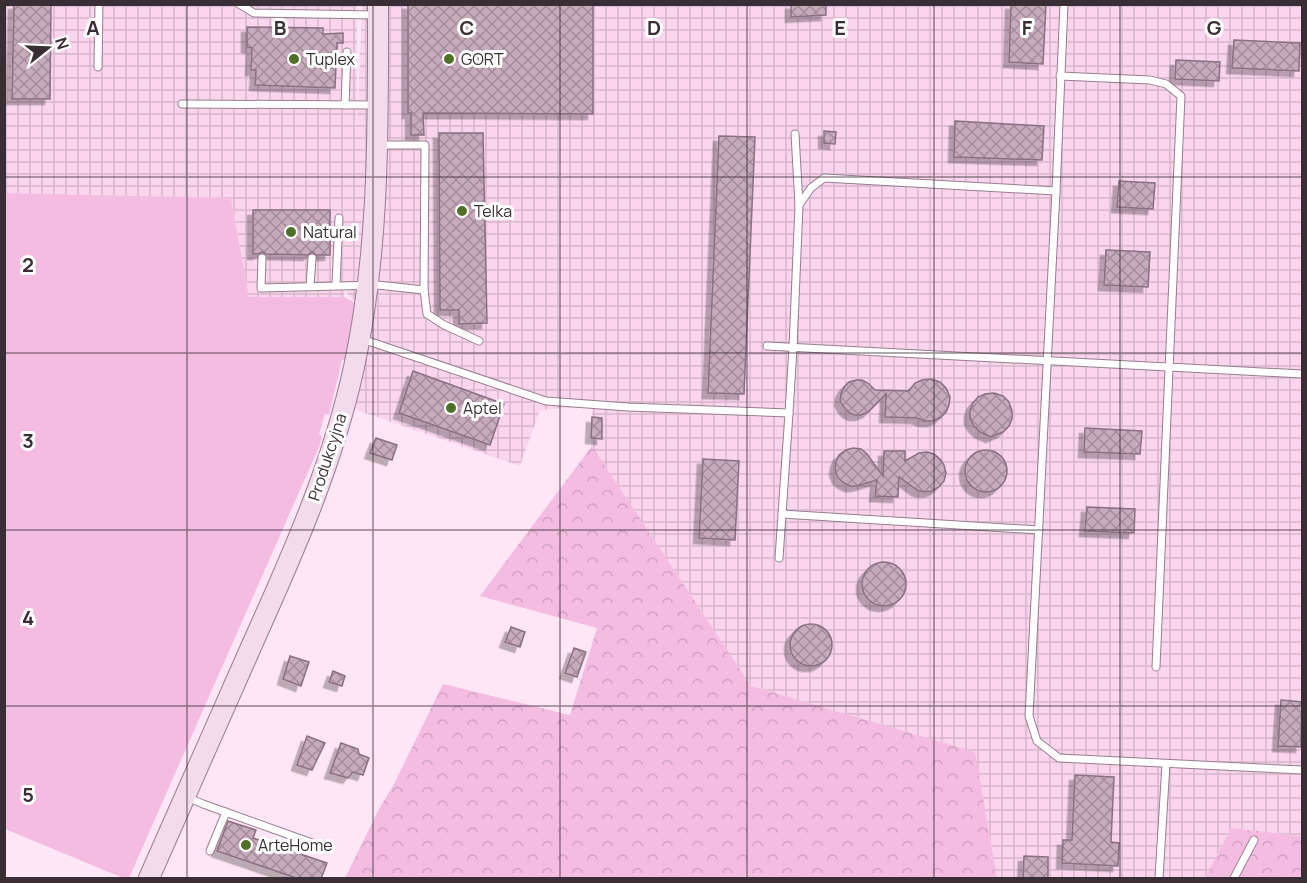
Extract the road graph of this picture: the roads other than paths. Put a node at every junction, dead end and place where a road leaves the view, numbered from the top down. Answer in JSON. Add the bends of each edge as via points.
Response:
{"nodes":[{"id":1,"x":99,"y":4,"type":"edge"},
{"id":2,"x":239,"y":4,"type":"edge"},
{"id":3,"x":337,"y":4,"type":"edge"},
{"id":4,"x":1064,"y":4,"type":"edge"},
{"id":5,"x":378,"y":10,"type":"edge"},
{"id":6,"x":337,"y":15,"type":"junction"},
{"id":7,"x":347,"y":52,"type":"dead end"},
{"id":8,"x":98,"y":67,"type":"dead end"},
{"id":9,"x":1060,"y":76,"type":"junction"},
{"id":10,"x":182,"y":104,"type":"dead end"},
{"id":11,"x":345,"y":105,"type":"junction"},
{"id":12,"x":377,"y":105,"type":"junction"},
{"id":13,"x":795,"y":134,"type":"dead end"},
{"id":14,"x":377,"y":145,"type":"junction"},
{"id":15,"x":1056,"y":191,"type":"junction"},
{"id":16,"x":799,"y":206,"type":"junction"},
{"id":17,"x":339,"y":218,"type":"dead end"},
{"id":18,"x":262,"y":258,"type":"dead end"},
{"id":19,"x":312,"y":258,"type":"dead end"},
{"id":20,"x":336,"y":285,"type":"junction"},
{"id":21,"x":310,"y":286,"type":"junction"},
{"id":22,"x":368,"y":286,"type":"junction"},
{"id":23,"x":424,"y":290,"type":"junction"},
{"id":24,"x":359,"y":338,"type":"junction"},
{"id":25,"x":479,"y":341,"type":"dead end"},
{"id":26,"x":767,"y":346,"type":"dead end"},
{"id":27,"x":794,"y":348,"type":"junction"},
{"id":28,"x":1047,"y":362,"type":"junction"},
{"id":29,"x":1169,"y":368,"type":"junction"},
{"id":30,"x":1302,"y":374,"type":"edge"},
{"id":31,"x":789,"y":413,"type":"junction"},
{"id":32,"x":782,"y":514,"type":"junction"},
{"id":33,"x":1039,"y":530,"type":"junction"},
{"id":34,"x":779,"y":558,"type":"dead end"},
{"id":35,"x":1156,"y":667,"type":"dead end"},
{"id":36,"x":1166,"y":764,"type":"junction"},
{"id":37,"x":1302,"y":770,"type":"edge"},
{"id":38,"x":185,"y":796,"type":"junction"},
{"id":39,"x":226,"y":812,"type":"junction"},
{"id":40,"x":1254,"y":840,"type":"dead end"},
{"id":41,"x":315,"y":844,"type":"dead end"},
{"id":42,"x":210,"y":850,"type":"dead end"},
{"id":43,"x":149,"y":879,"type":"edge"},
{"id":44,"x":1159,"y":879,"type":"edge"},
{"id":45,"x":1234,"y":879,"type":"edge"}],
"edges":[{"from":1,"to":8,"type":"lane"},
{"from":2,"to":6,"type":"lane","via":[[254,13]]},
{"from":3,"to":6,"type":"lane"},
{"from":4,"to":9,"type":"lane"},
{"from":5,"to":6,"type":"lane"},
{"from":5,"to":12,"type":"street","name":"Produkcyjna"},
{"from":7,"to":11,"type":"lane"},
{"from":9,"to":15,"type":"lane"},
{"from":9,"to":29,"type":"lane","via":[[1150,80],[1166,84],[1181,96]]},
{"from":10,"to":11,"type":"lane"},
{"from":11,"to":12,"type":"lane"},
{"from":12,"to":14,"type":"street","name":"Produkcyjna"},
{"from":13,"to":16,"type":"lane"},
{"from":14,"to":22,"type":"street","name":"Produkcyjna"},
{"from":14,"to":23,"type":"lane","via":[[425,145]]},
{"from":15,"to":16,"type":"lane","via":[[824,178],[811,188]]},
{"from":15,"to":28,"type":"lane"},
{"from":16,"to":27,"type":"lane"},
{"from":17,"to":20,"type":"lane"},
{"from":18,"to":21,"type":"lane","via":[[261,288]]},
{"from":19,"to":21,"type":"lane"},
{"from":20,"to":21,"type":"lane"},
{"from":20,"to":22,"type":"lane"},
{"from":22,"to":23,"type":"lane"},
{"from":22,"to":24,"type":"street","name":"Produkcyjna"},
{"from":23,"to":25,"type":"lane","via":[[427,314]]},
{"from":24,"to":31,"type":"lane","via":[[546,401]]},
{"from":24,"to":38,"type":"street","name":"Produkcyjna","via":[[334,442],[310,510]]},
{"from":26,"to":27,"type":"lane"},
{"from":27,"to":28,"type":"lane"},
{"from":27,"to":31,"type":"lane"},
{"from":28,"to":29,"type":"lane"},
{"from":28,"to":33,"type":"lane"},
{"from":29,"to":30,"type":"lane"},
{"from":29,"to":35,"type":"lane"},
{"from":31,"to":32,"type":"lane"},
{"from":32,"to":33,"type":"lane"},
{"from":32,"to":34,"type":"lane"},
{"from":33,"to":36,"type":"lane","via":[[1029,716],[1037,741],[1059,758]]},
{"from":36,"to":37,"type":"lane"},
{"from":36,"to":44,"type":"lane"},
{"from":38,"to":39,"type":"lane"},
{"from":38,"to":43,"type":"street","name":"Produkcyjna"},
{"from":39,"to":41,"type":"lane"},
{"from":39,"to":42,"type":"lane"},
{"from":40,"to":45,"type":"lane"}]}
